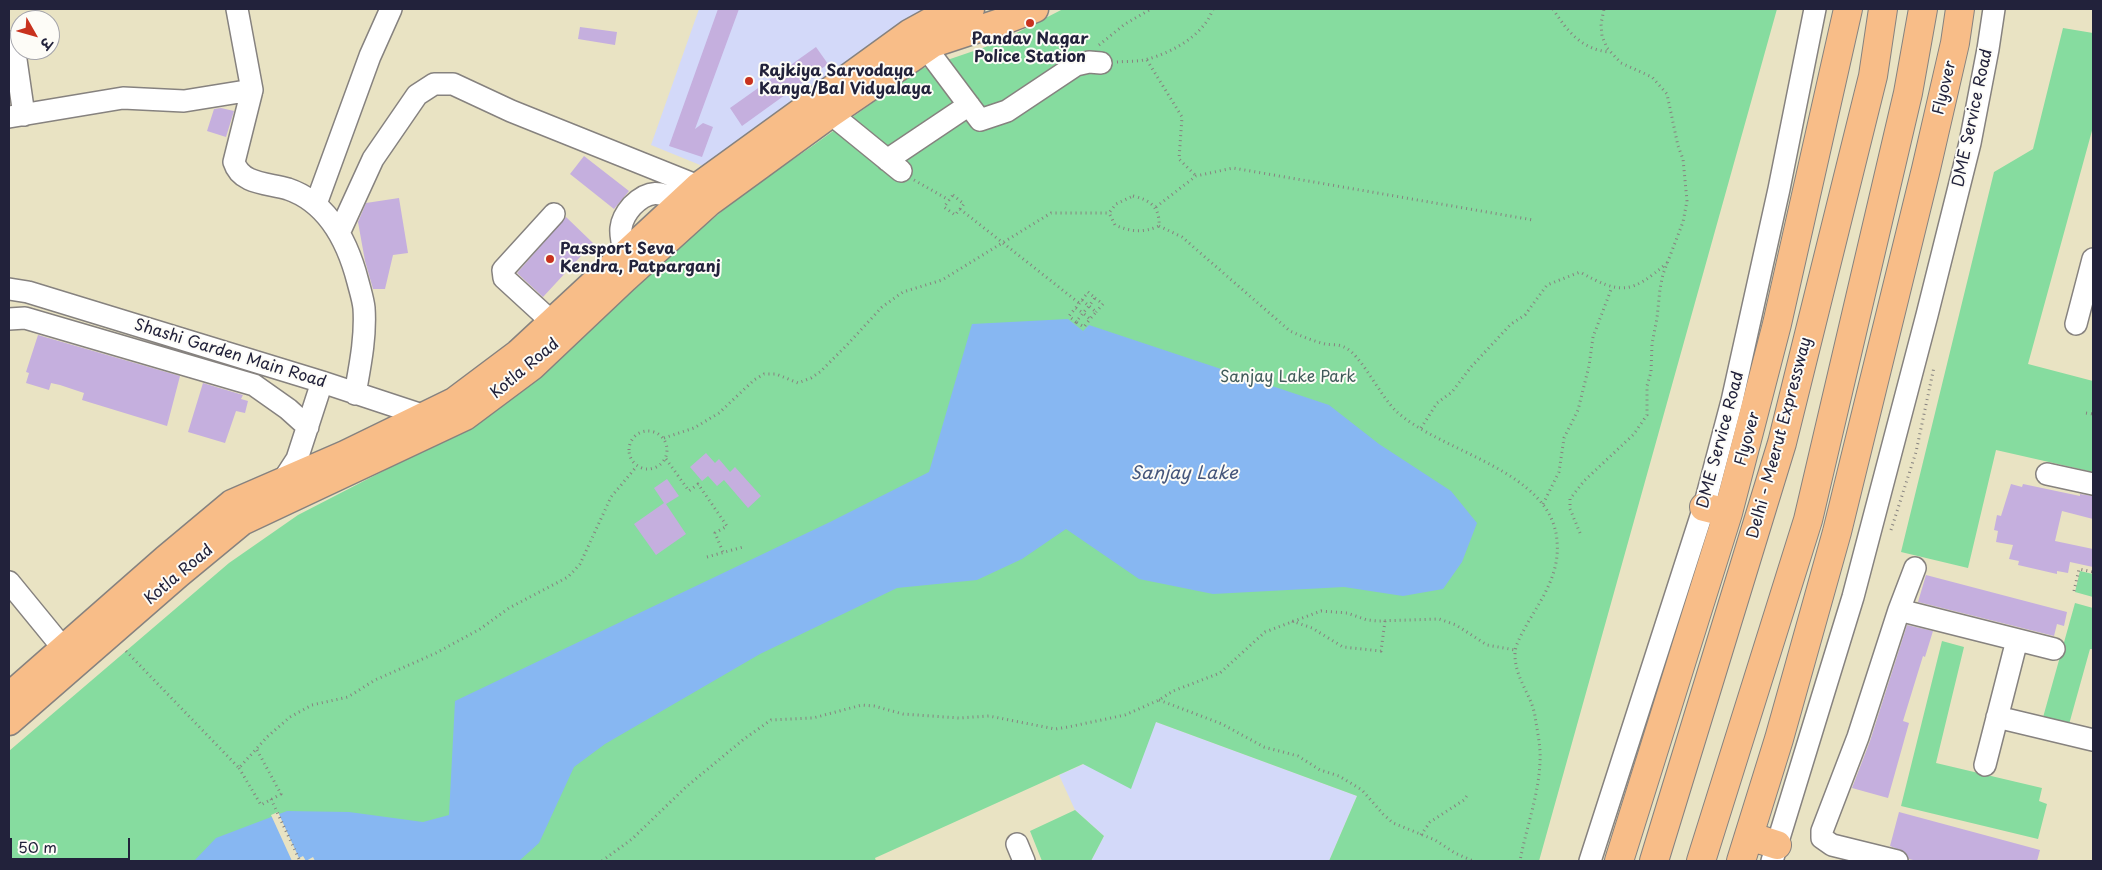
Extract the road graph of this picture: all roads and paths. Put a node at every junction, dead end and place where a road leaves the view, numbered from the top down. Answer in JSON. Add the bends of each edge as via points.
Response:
{"nodes":[{"id":1,"x":237,"y":9,"type":"edge"},
{"id":2,"x":391,"y":9,"type":"edge"},
{"id":3,"x":970,"y":9,"type":"edge"},
{"id":4,"x":1034,"y":9,"type":"edge"},
{"id":5,"x":1151,"y":9,"type":"edge"},
{"id":6,"x":1214,"y":9,"type":"edge"},
{"id":7,"x":1553,"y":9,"type":"edge"},
{"id":8,"x":1604,"y":9,"type":"edge"},
{"id":9,"x":1815,"y":9,"type":"edge"},
{"id":10,"x":1848,"y":9,"type":"edge"},
{"id":11,"x":1883,"y":9,"type":"edge"},
{"id":12,"x":1923,"y":9,"type":"edge"},
{"id":13,"x":1960,"y":9,"type":"edge"},
{"id":14,"x":1994,"y":9,"type":"edge"},
{"id":15,"x":9,"y":42,"type":"edge"},
{"id":16,"x":926,"y":48,"type":"junction"},
{"id":17,"x":1610,"y":52,"type":"junction"},
{"id":18,"x":1147,"y":60,"type":"junction"},
{"id":19,"x":1101,"y":63,"type":"joint"},
{"id":20,"x":1076,"y":65,"type":"junction"},
{"id":21,"x":252,"y":90,"type":"junction"},
{"id":22,"x":969,"y":105,"type":"junction"},
{"id":23,"x":831,"y":114,"type":"junction"},
{"id":24,"x":16,"y":116,"type":"edge"},
{"id":25,"x":894,"y":166,"type":"junction"},
{"id":26,"x":1196,"y":176,"type":"junction"},
{"id":27,"x":689,"y":194,"type":"junction"},
{"id":28,"x":949,"y":200,"type":"junction"},
{"id":29,"x":316,"y":204,"type":"junction"},
{"id":30,"x":1156,"y":207,"type":"junction"},
{"id":31,"x":960,"y":209,"type":"junction"},
{"id":32,"x":1109,"y":213,"type":"junction"},
{"id":33,"x":554,"y":214,"type":"dead end"},
{"id":34,"x":1533,"y":220,"type":"dead end"},
{"id":35,"x":1159,"y":226,"type":"junction"},
{"id":36,"x":340,"y":231,"type":"junction"},
{"id":37,"x":1002,"y":242,"type":"junction"},
{"id":38,"x":2093,"y":259,"type":"edge"},
{"id":39,"x":1668,"y":262,"type":"junction"},
{"id":40,"x":1612,"y":288,"type":"junction"},
{"id":41,"x":9,"y":289,"type":"edge"},
{"id":42,"x":1095,"y":298,"type":"junction"},
{"id":43,"x":1080,"y":302,"type":"junction"},
{"id":44,"x":1089,"y":306,"type":"junction"},
{"id":45,"x":1076,"y":308,"type":"junction"},
{"id":46,"x":1096,"y":312,"type":"junction"},
{"id":47,"x":1083,"y":314,"type":"junction"},
{"id":48,"x":9,"y":319,"type":"edge"},
{"id":49,"x":1090,"y":319,"type":"junction"},
{"id":50,"x":552,"y":322,"type":"junction"},
{"id":51,"x":1076,"y":322,"type":"junction"},
{"id":52,"x":2076,"y":324,"type":"dead end"},
{"id":53,"x":322,"y":382,"type":"junction"},
{"id":54,"x":355,"y":394,"type":"junction"},
{"id":55,"x":2086,"y":412,"type":"dead end"},
{"id":56,"x":2093,"y":414,"type":"edge"},
{"id":57,"x":423,"y":416,"type":"junction"},
{"id":58,"x":450,"y":424,"type":"junction"},
{"id":59,"x":308,"y":427,"type":"junction"},
{"id":60,"x":1421,"y":428,"type":"junction"},
{"id":61,"x":664,"y":438,"type":"junction"},
{"id":62,"x":666,"y":459,"type":"junction"},
{"id":63,"x":637,"y":466,"type":"junction"},
{"id":64,"x":2047,"y":474,"type":"dead end"},
{"id":65,"x":282,"y":482,"type":"junction"},
{"id":66,"x":2093,"y":484,"type":"edge"},
{"id":67,"x":1543,"y":504,"type":"junction"},
{"id":68,"x":1716,"y":510,"type":"junction"},
{"id":69,"x":1580,"y":533,"type":"dead end"},
{"id":70,"x":743,"y":547,"type":"dead end"},
{"id":71,"x":723,"y":552,"type":"junction"},
{"id":72,"x":707,"y":557,"type":"dead end"},
{"id":73,"x":1915,"y":568,"type":"dead end"},
{"id":74,"x":2093,"y":572,"type":"edge"},
{"id":75,"x":9,"y":582,"type":"edge"},
{"id":76,"x":2074,"y":591,"type":"dead end"},
{"id":77,"x":1899,"y":610,"type":"junction"},
{"id":78,"x":1291,"y":621,"type":"junction"},
{"id":79,"x":1385,"y":621,"type":"junction"},
{"id":80,"x":2017,"y":640,"type":"junction"},
{"id":81,"x":63,"y":648,"type":"junction"},
{"id":82,"x":2054,"y":649,"type":"dead end"},
{"id":83,"x":1515,"y":650,"type":"junction"},
{"id":84,"x":126,"y":651,"type":"dead end"},
{"id":85,"x":9,"y":696,"type":"edge"},
{"id":86,"x":1159,"y":700,"type":"junction"},
{"id":87,"x":1997,"y":717,"type":"junction"},
{"id":88,"x":9,"y":722,"type":"edge"},
{"id":89,"x":2093,"y":740,"type":"edge"},
{"id":90,"x":257,"y":750,"type":"junction"},
{"id":91,"x":1985,"y":765,"type":"dead end"},
{"id":92,"x":239,"y":768,"type":"junction"},
{"id":93,"x":1468,"y":794,"type":"dead end"},
{"id":94,"x":271,"y":799,"type":"junction"},
{"id":95,"x":1421,"y":835,"type":"junction"},
{"id":96,"x":1745,"y":849,"type":"edge"},
{"id":97,"x":1774,"y":853,"type":"edge"},
{"id":98,"x":300,"y":861,"type":"edge"},
{"id":99,"x":602,"y":861,"type":"edge"},
{"id":100,"x":1473,"y":861,"type":"edge"},
{"id":101,"x":1520,"y":861,"type":"edge"},
{"id":102,"x":1590,"y":861,"type":"edge"},
{"id":103,"x":1620,"y":861,"type":"edge"},
{"id":104,"x":1654,"y":861,"type":"edge"},
{"id":105,"x":1701,"y":861,"type":"edge"},
{"id":106,"x":1896,"y":861,"type":"edge"}],
"edges":[{"from":1,"to":21,"type":"street"},
{"from":2,"to":29,"type":"street","via":[[370,56]]},
{"from":3,"to":27,"type":"main road","name":"Kotla Road","via":[[930,22],[909,33]]},
{"from":4,"to":16,"type":"main road","name":"Kotla Road"},
{"from":5,"to":20,"type":"path","via":[[1125,24]]},
{"from":6,"to":18,"type":"path","via":[[1199,32],[1176,48]]},
{"from":7,"to":17,"type":"path","via":[[1580,42],[1595,51]]},
{"from":8,"to":17,"type":"path","via":[[1602,36]]},
{"from":9,"to":68,"type":"street","name":"DME Service Road","via":[[1734,392]]},
{"from":10,"to":68,"type":"highway","name":"Flyover","via":[[1777,324]]},
{"from":11,"to":104,"type":"highway","name":"Delhi - Meerut Expressway","via":[[1873,76],[1782,443]]},
{"from":12,"to":105,"type":"highway","via":[[1908,93],[1808,520]]},
{"from":13,"to":96,"type":"highway","name":"Flyover","via":[[1926,169],[1838,532]]},
{"from":14,"to":97,"type":"street","name":"DME Service Road","via":[[1970,143],[1854,597]]},
{"from":15,"to":24,"type":"street","via":[[14,46]]},
{"from":16,"to":22,"type":"street"},
{"from":16,"to":23,"type":"main road","name":"Kotla Road"},
{"from":17,"to":39,"type":"path","via":[[1621,63],[1652,77],[1670,102],[1683,160],[1687,201]]},
{"from":18,"to":19,"type":"path"},
{"from":18,"to":26,"type":"path","via":[[1182,117],[1179,159]]},
{"from":19,"to":20,"type":"street"},
{"from":20,"to":22,"type":"street","via":[[1007,111],[980,120]]},
{"from":21,"to":24,"type":"street","via":[[184,101],[123,98]]},
{"from":21,"to":29,"type":"street","via":[[234,162],[236,171],[244,178],[289,189]]},
{"from":22,"to":25,"type":"street"},
{"from":23,"to":25,"type":"street"},
{"from":23,"to":58,"type":"main road","name":"Kotla Road","via":[[709,203],[532,367],[465,417]]},
{"from":25,"to":28,"type":"path"},
{"from":26,"to":30,"type":"path"},
{"from":26,"to":34,"type":"path","via":[[1233,168]]},
{"from":27,"to":36,"type":"street","via":[[453,84],[434,84],[417,95],[374,159]]},
{"from":27,"to":50,"type":"main road","name":"Kotla Road"},
{"from":28,"to":31,"type":"path","via":[[952,195],[964,204]]},
{"from":28,"to":31,"type":"path","via":[[944,207],[955,215]]},
{"from":29,"to":36,"type":"street"},
{"from":30,"to":32,"type":"path","via":[[1133,196],[1116,204]]},
{"from":30,"to":35,"type":"path"},
{"from":31,"to":37,"type":"path"},
{"from":32,"to":35,"type":"path","via":[[1115,225],[1135,232]]},
{"from":32,"to":37,"type":"path","via":[[1051,213]]},
{"from":33,"to":50,"type":"street","via":[[503,270],[504,278]]},
{"from":35,"to":60,"type":"path","via":[[1182,237],[1290,331],[1344,347],[1356,357],[1397,412]]},
{"from":36,"to":54,"type":"street","via":[[364,306],[362,353]]},
{"from":37,"to":43,"type":"path"},
{"from":37,"to":61,"type":"path","via":[[942,280],[903,292],[871,318],[811,378],[798,382],[776,374],[764,374],[719,413],[694,428]]},
{"from":38,"to":52,"type":"street"},
{"from":39,"to":40,"type":"path","via":[[1650,278],[1621,289]]},
{"from":39,"to":69,"type":"path","via":[[1652,344],[1647,416],[1634,434],[1584,481],[1570,500],[1570,509]]},
{"from":40,"to":60,"type":"path","via":[[1580,272],[1547,285],[1525,315],[1511,324],[1452,392],[1438,403]]},
{"from":40,"to":67,"type":"path","via":[[1593,337],[1578,410],[1564,438],[1559,472]]},
{"from":41,"to":53,"type":"street","name":"Shashi Garden Main Road","via":[[28,292]]},
{"from":42,"to":43,"type":"path","via":[[1088,292]]},
{"from":42,"to":44,"type":"path"},
{"from":42,"to":46,"type":"path","via":[[1103,304]]},
{"from":43,"to":44,"type":"path"},
{"from":43,"to":45,"type":"path"},
{"from":44,"to":46,"type":"path"},
{"from":44,"to":47,"type":"path"},
{"from":45,"to":47,"type":"path"},
{"from":45,"to":51,"type":"path","via":[[1070,316]]},
{"from":46,"to":49,"type":"path"},
{"from":47,"to":49,"type":"path"},
{"from":47,"to":51,"type":"path"},
{"from":48,"to":59,"type":"street","via":[[25,318],[254,385]]},
{"from":49,"to":51,"type":"path","via":[[1084,327]]},
{"from":50,"to":57,"type":"main road","name":"Kotla Road","via":[[518,353],[454,401]]},
{"from":53,"to":54,"type":"street","name":"Shashi Garden Main Road"},
{"from":53,"to":59,"type":"street"},
{"from":54,"to":57,"type":"street","name":"Shashi Garden Main Road"},
{"from":55,"to":56,"type":"path"},
{"from":57,"to":58,"type":"street","name":"Shashi Garden Main Road"},
{"from":57,"to":65,"type":"main road","name":"Kotla Road"},
{"from":58,"to":88,"type":"main road","name":"Kotla Road","via":[[242,522]]},
{"from":59,"to":65,"type":"street","via":[[297,459]]},
{"from":60,"to":67,"type":"path","via":[[1434,438],[1510,476]]},
{"from":61,"to":62,"type":"path","via":[[668,448]]},
{"from":61,"to":63,"type":"path","via":[[650,431],[634,438],[629,453]]},
{"from":62,"to":63,"type":"path","via":[[652,469]]},
{"from":62,"to":71,"type":"path","via":[[689,490],[698,484],[727,526],[715,533]]},
{"from":63,"to":90,"type":"path","via":[[611,497],[580,564],[568,577],[509,608],[480,629],[348,696],[312,705],[267,737]]},
{"from":64,"to":66,"type":"street"},
{"from":65,"to":81,"type":"main road","name":"Kotla Road","via":[[232,503]]},
{"from":67,"to":83,"type":"path","via":[[1554,521],[1557,565]]},
{"from":68,"to":102,"type":"street","name":"DME Service Road"},
{"from":68,"to":103,"type":"highway","name":"Flyover","via":[[1673,689]]},
{"from":70,"to":71,"type":"path"},
{"from":71,"to":72,"type":"path"},
{"from":73,"to":77,"type":"street"},
{"from":74,"to":76,"type":"path","via":[[2079,569]]},
{"from":75,"to":81,"type":"street"},
{"from":77,"to":80,"type":"street"},
{"from":77,"to":106,"type":"street","via":[[1858,737],[1822,831],[1822,838],[1832,845]]},
{"from":78,"to":79,"type":"path","via":[[1321,611]]},
{"from":78,"to":79,"type":"path","via":[[1307,625],[1343,647],[1381,651]]},
{"from":78,"to":86,"type":"path","via":[[1260,636],[1220,673],[1173,691]]},
{"from":79,"to":83,"type":"path","via":[[1448,621],[1487,645]]},
{"from":80,"to":82,"type":"street"},
{"from":80,"to":87,"type":"street"},
{"from":81,"to":85,"type":"main road","name":"Kotla Road"},
{"from":83,"to":101,"type":"path","via":[[1518,676],[1534,714],[1540,760]]},
{"from":84,"to":92,"type":"path"},
{"from":86,"to":95,"type":"path","via":[[1222,724],[1264,747],[1298,756],[1320,770],[1340,776],[1362,790],[1393,823]]},
{"from":86,"to":99,"type":"path","via":[[1125,715],[1055,729],[989,716],[958,718],[903,714],[862,705],[813,718],[771,720],[686,787],[632,839]]},
{"from":87,"to":89,"type":"street"},
{"from":87,"to":91,"type":"street"},
{"from":90,"to":92,"type":"path"},
{"from":90,"to":94,"type":"path","via":[[281,794]]},
{"from":92,"to":94,"type":"path","via":[[261,805]]},
{"from":93,"to":95,"type":"path","via":[[1430,822]]},
{"from":94,"to":98,"type":"path"},
{"from":95,"to":100,"type":"path"},
{"from":96,"to":97,"type":"highway"}]}
